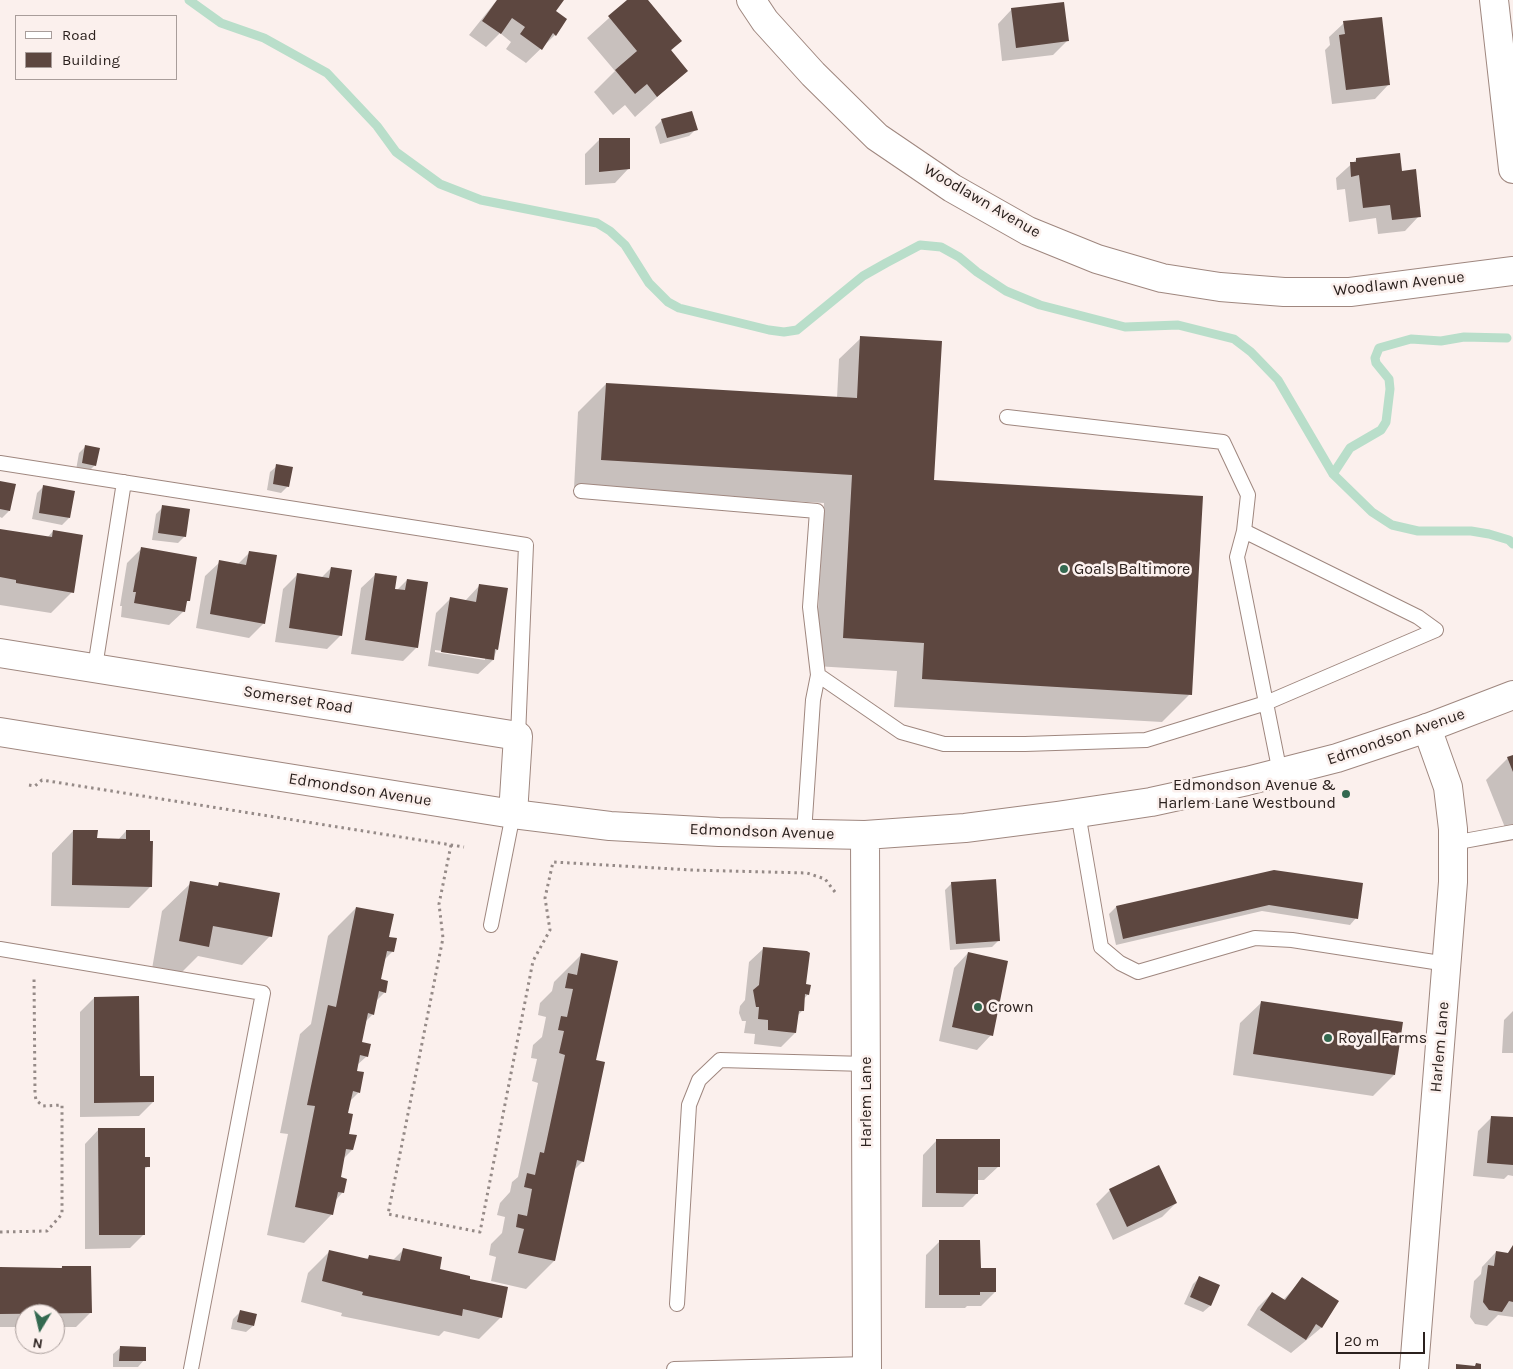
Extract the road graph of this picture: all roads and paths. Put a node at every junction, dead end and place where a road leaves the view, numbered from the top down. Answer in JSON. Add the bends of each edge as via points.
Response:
{"nodes":[{"id":1,"x":751,"y":0,"type":"edge"},
{"id":2,"x":1494,"y":0,"type":"edge"},
{"id":3,"x":1513,"y":169,"type":"edge"},
{"id":4,"x":1513,"y":270,"type":"edge"},
{"id":5,"x":1007,"y":417,"type":"dead end"},
{"id":6,"x":0,"y":463,"type":"edge"},
{"id":7,"x":124,"y":482,"type":"junction"},
{"id":8,"x":580,"y":491,"type":"dead end"},
{"id":9,"x":1244,"y":531,"type":"junction"},
{"id":10,"x":0,"y":653,"type":"edge"},
{"id":11,"x":95,"y":667,"type":"junction"},
{"id":12,"x":818,"y":675,"type":"junction"},
{"id":13,"x":1513,"y":695,"type":"edge"},
{"id":14,"x":1266,"y":703,"type":"junction"},
{"id":15,"x":1427,"y":728,"type":"junction"},
{"id":16,"x":0,"y":732,"type":"edge"},
{"id":17,"x":518,"y":736,"type":"junction"},
{"id":18,"x":1280,"y":773,"type":"junction"},
{"id":19,"x":29,"y":785,"type":"dead end"},
{"id":20,"x":1078,"y":813,"type":"junction"},
{"id":21,"x":513,"y":814,"type":"junction"},
{"id":22,"x":1513,"y":832,"type":"edge"},
{"id":23,"x":804,"y":834,"type":"junction"},
{"id":24,"x":865,"y":835,"type":"junction"},
{"id":25,"x":1452,"y":843,"type":"junction"},
{"id":26,"x":451,"y":845,"type":"junction"},
{"id":27,"x":464,"y":847,"type":"dead end"},
{"id":28,"x":835,"y":897,"type":"dead end"},
{"id":29,"x":491,"y":925,"type":"dead end"},
{"id":30,"x":0,"y":950,"type":"edge"},
{"id":31,"x":35,"y":956,"type":"junction"},
{"id":32,"x":1447,"y":964,"type":"junction"},
{"id":33,"x":866,"y":1064,"type":"junction"},
{"id":34,"x":0,"y":1232,"type":"edge"},
{"id":35,"x":677,"y":1304,"type":"dead end"},
{"id":36,"x":867,"y":1367,"type":"edge"},
{"id":37,"x":191,"y":1369,"type":"edge"},
{"id":38,"x":674,"y":1369,"type":"edge"},
{"id":39,"x":1414,"y":1369,"type":"edge"}],
"edges":[{"from":1,"to":4,"type":"street","name":"Woodlawn Avenue","via":[[813,74],[877,136],[952,188],[1028,231],[1097,259],[1162,278],[1284,292],[1350,292]]},
{"from":2,"to":3,"type":"street"},
{"from":5,"to":9,"type":"lane","via":[[1223,442],[1248,494]]},
{"from":6,"to":7,"type":"lane"},
{"from":7,"to":11,"type":"lane"},
{"from":7,"to":17,"type":"lane","via":[[526,544]]},
{"from":8,"to":12,"type":"lane","via":[[817,511],[810,607]]},
{"from":9,"to":14,"type":"lane","via":[[1237,556]]},
{"from":9,"to":14,"type":"lane","via":[[1418,616],[1436,630]]},
{"from":10,"to":11,"type":"street","name":"Somerset Road"},
{"from":11,"to":17,"type":"street","name":"Somerset Road"},
{"from":12,"to":14,"type":"lane","via":[[901,732],[944,744],[1146,740]]},
{"from":12,"to":23,"type":"lane","via":[[813,700]]},
{"from":13,"to":15,"type":"street","name":"Edmondson Avenue"},
{"from":14,"to":18,"type":"lane"},
{"from":15,"to":18,"type":"street","name":"Edmondson Avenue"},
{"from":15,"to":25,"type":"street","name":"Harlem Lane","via":[[1448,787]]},
{"from":16,"to":21,"type":"street","name":"Edmondson Avenue"},
{"from":17,"to":21,"type":"street"},
{"from":18,"to":20,"type":"street","name":"Edmondson Avenue","via":[[1151,802]]},
{"from":19,"to":26,"type":"path","via":[[35,786],[42,780]]},
{"from":20,"to":24,"type":"street","name":"Edmondson Avenue","via":[[965,828]]},
{"from":20,"to":32,"type":"lane","via":[[1101,947],[1120,963],[1138,972],[1254,938],[1292,940]]},
{"from":21,"to":23,"type":"street","name":"Edmondson Avenue","via":[[610,826]]},
{"from":21,"to":29,"type":"lane"},
{"from":22,"to":25,"type":"lane"},
{"from":23,"to":24,"type":"street","name":"Edmondson Avenue"},
{"from":24,"to":33,"type":"street","name":"Harlem Lane"},
{"from":25,"to":32,"type":"street","name":"Harlem Lane","via":[[1453,882]]},
{"from":26,"to":27,"type":"path"},
{"from":26,"to":28,"type":"path","via":[[439,904],[444,938],[388,1214],[480,1232],[533,960],[550,930],[545,898],[553,862],[807,873],[825,879]]},
{"from":30,"to":31,"type":"lane"},
{"from":31,"to":34,"type":"path","via":[[35,1094],[43,1106],[62,1105],[62,1214],[47,1231]]},
{"from":31,"to":37,"type":"lane","via":[[263,993]]},
{"from":32,"to":39,"type":"street","name":"Harlem Lane"},
{"from":33,"to":35,"type":"lane","via":[[720,1060],[699,1080],[689,1105]]},
{"from":33,"to":36,"type":"street","name":"Harlem Lane"},
{"from":36,"to":38,"type":"lane"}]}
